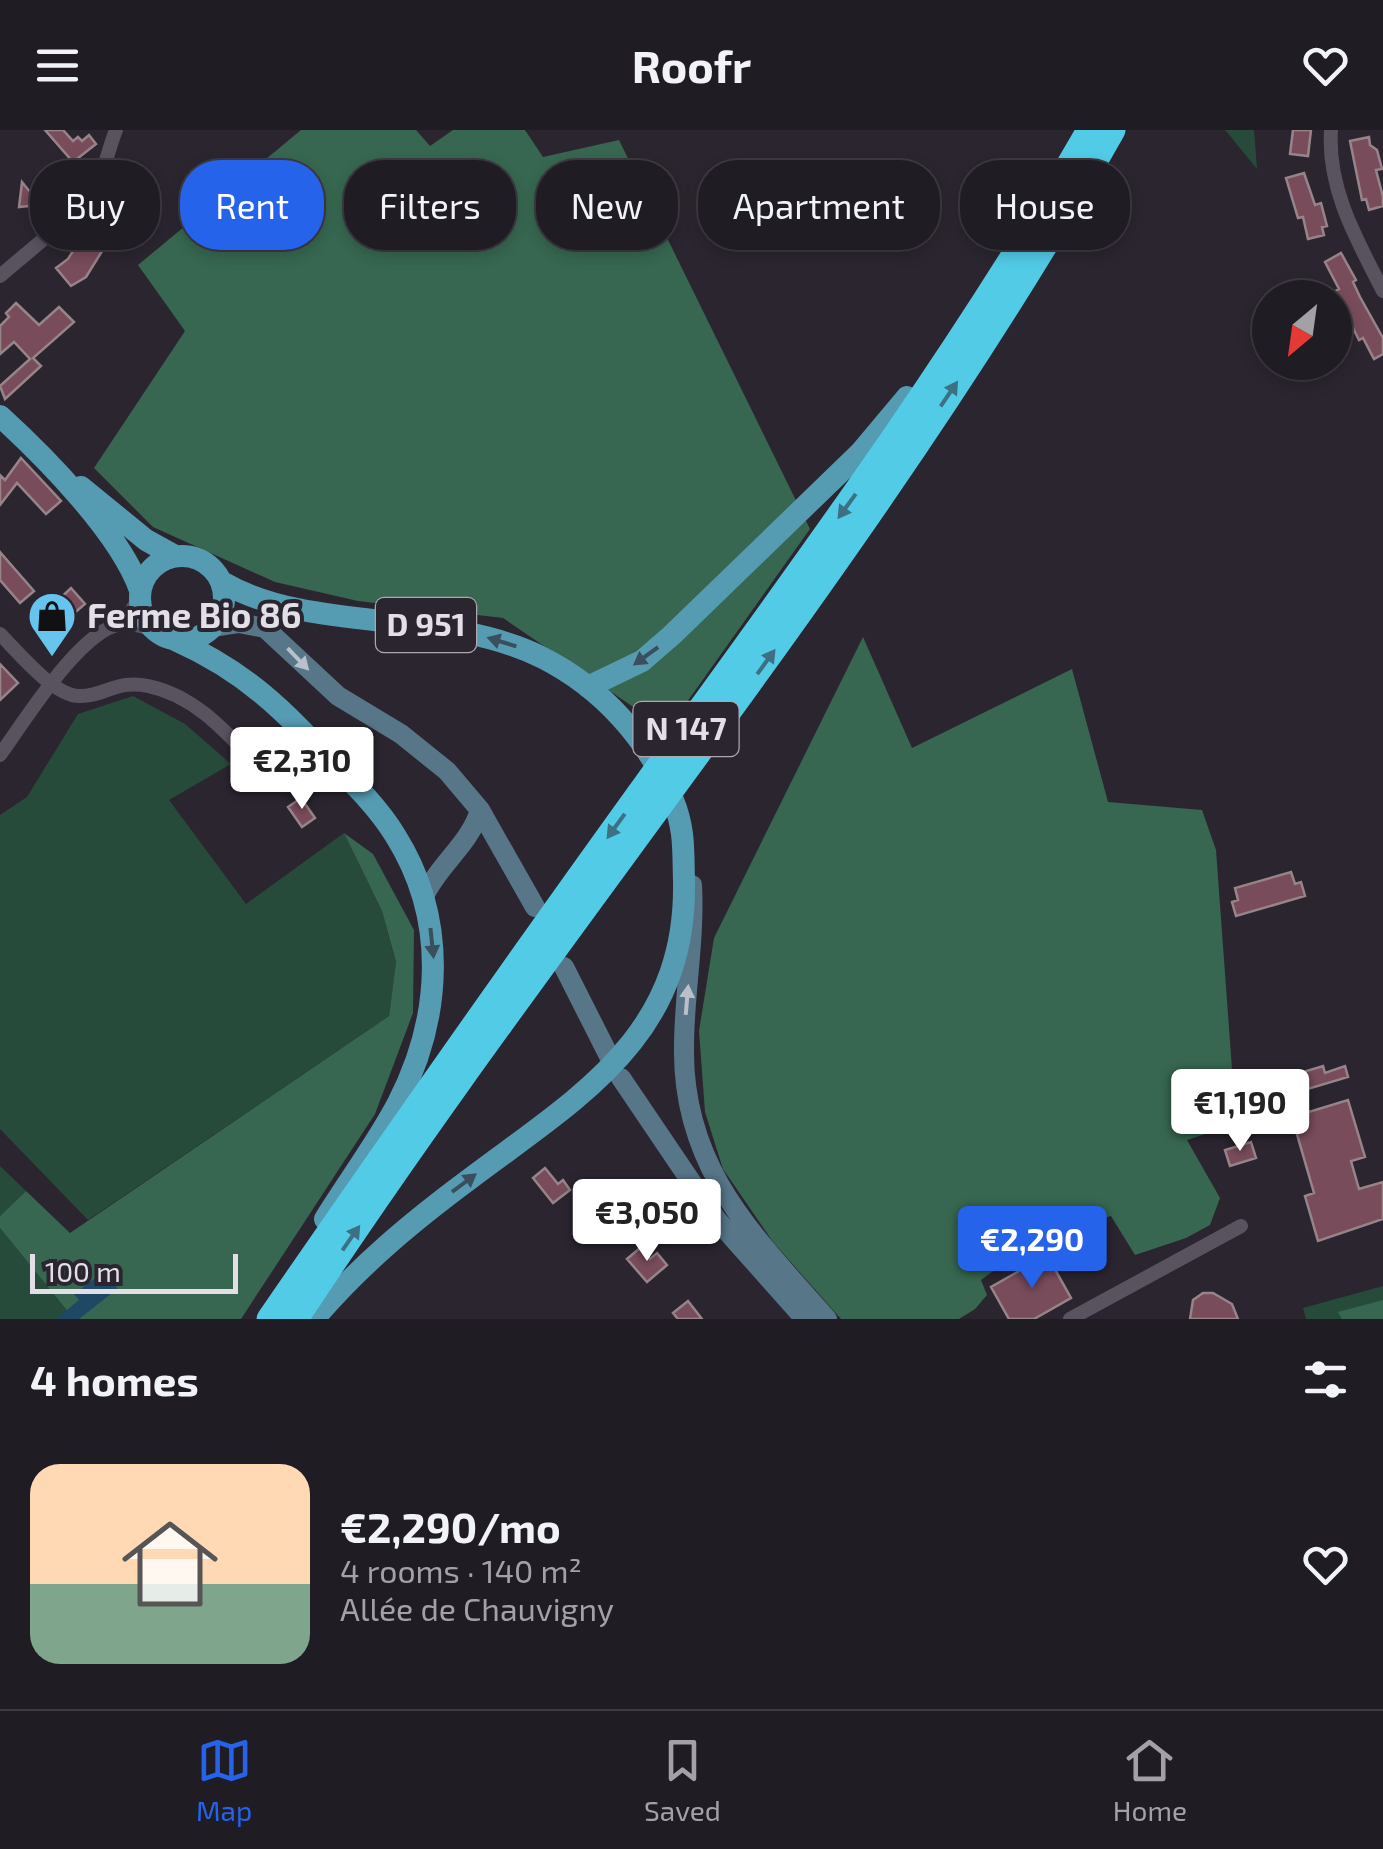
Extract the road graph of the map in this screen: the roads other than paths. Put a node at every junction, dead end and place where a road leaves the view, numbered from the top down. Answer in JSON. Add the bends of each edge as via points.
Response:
{"nodes":[{"id":1,"x":116,"y":130,"type":"edge"},
{"id":2,"x":1090,"y":130,"type":"edge"},
{"id":3,"x":1113,"y":130,"type":"edge"},
{"id":4,"x":1330,"y":130,"type":"edge"},
{"id":5,"x":1073,"y":160,"type":"edge"},
{"id":6,"x":1016,"y":250,"type":"edge"},
{"id":7,"x":1018,"y":250,"type":"edge"},
{"id":8,"x":0,"y":276,"type":"edge"},
{"id":9,"x":1382,"y":289,"type":"edge"},
{"id":10,"x":0,"y":416,"type":"edge"},
{"id":11,"x":54,"y":467,"type":"junction"},
{"id":12,"x":175,"y":556,"type":"junction"},
{"id":13,"x":222,"y":582,"type":"junction"},
{"id":14,"x":140,"y":594,"type":"junction"},
{"id":15,"x":122,"y":624,"type":"junction"},
{"id":16,"x":214,"y":627,"type":"junction"},
{"id":17,"x":152,"y":628,"type":"junction"},
{"id":18,"x":1,"y":636,"type":"edge"},
{"id":19,"x":176,"y":640,"type":"junction"},
{"id":20,"x":53,"y":684,"type":"junction"},
{"id":21,"x":588,"y":686,"type":"junction"},
{"id":22,"x":0,"y":755,"type":"edge"},
{"id":23,"x":265,"y":773,"type":"dead end"},
{"id":24,"x":480,"y":810,"type":"junction"},
{"id":25,"x":686,"y":844,"type":"junction"},
{"id":26,"x":424,"y":896,"type":"junction"},
{"id":27,"x":535,"y":907,"type":"dead end"},
{"id":28,"x":564,"y":967,"type":"dead end"},
{"id":29,"x":610,"y":1056,"type":"dead end"},
{"id":30,"x":621,"y":1078,"type":"dead end"},
{"id":31,"x":1241,"y":1226,"type":"dead end"},
{"id":32,"x":267,"y":1319,"type":"edge"},
{"id":33,"x":296,"y":1319,"type":"edge"},
{"id":34,"x":314,"y":1319,"type":"edge"},
{"id":35,"x":805,"y":1319,"type":"edge"},
{"id":36,"x":827,"y":1319,"type":"edge"},
{"id":37,"x":1070,"y":1319,"type":"edge"}],
"edges":[{"from":1,"to":8,"type":"street","via":[[90,190],[71,214]]},
{"from":2,"to":5,"type":"highway","number":"N 147"},
{"from":33,"to":3,"type":"highway","number":"N 147","one_way":true,"via":[[864,522],[1020,286]]},
{"from":4,"to":9,"type":"street","via":[[1339,198]]},
{"from":6,"to":21,"type":"main road","one_way":true,"via":[[860,453],[657,648]]},
{"from":7,"to":32,"type":"highway","number":"N 147","one_way":true,"via":[[860,488]]},
{"from":10,"to":11,"type":"main road"},
{"from":11,"to":12,"type":"main road"},
{"from":11,"to":14,"type":"main road","via":[[127,560]]},
{"from":12,"to":13,"type":"main road","via":[[203,561]]},
{"from":12,"to":14,"type":"main road","via":[[152,568]]},
{"from":13,"to":16,"type":"main road","via":[[224,606]]},
{"from":21,"to":13,"type":"main road","number":"D 951","one_way":true,"via":[[541,657],[490,638],[300,608]]},
{"from":14,"to":15,"type":"street"},
{"from":14,"to":17,"type":"main road"},
{"from":15,"to":17,"type":"street"},
{"from":15,"to":20,"type":"street","via":[[97,634]]},
{"from":16,"to":19,"type":"main road"},
{"from":16,"to":24,"type":"main road","one_way":true,"via":[[239,622],[264,628],[338,696],[427,753]]},
{"from":17,"to":19,"type":"main road"},
{"from":18,"to":20,"type":"street"},
{"from":19,"to":26,"type":"main road","via":[[249,680],[302,731],[394,833]]},
{"from":20,"to":22,"type":"street"},
{"from":20,"to":23,"type":"street","via":[[78,696],[130,683],[174,694],[219,726]]},
{"from":21,"to":25,"type":"main road","number":"D 951","via":[[642,742],[664,780]]},
{"from":24,"to":26,"type":"main road"},
{"from":24,"to":27,"type":"main road"},
{"from":34,"to":25,"type":"main road","one_way":true,"via":[[378,1251],[581,1097],[636,1038],[681,940]]},
{"from":36,"to":25,"type":"main road","number":"D 951","one_way":true,"via":[[738,1214],[702,1155],[684,1047],[694,923]]},
{"from":26,"to":32,"type":"main road","one_way":true,"via":[[435,975],[417,1063]]},
{"from":28,"to":29,"type":"main road"},
{"from":30,"to":35,"type":"main road","via":[[717,1220]]},
{"from":31,"to":37,"type":"street"}]}
